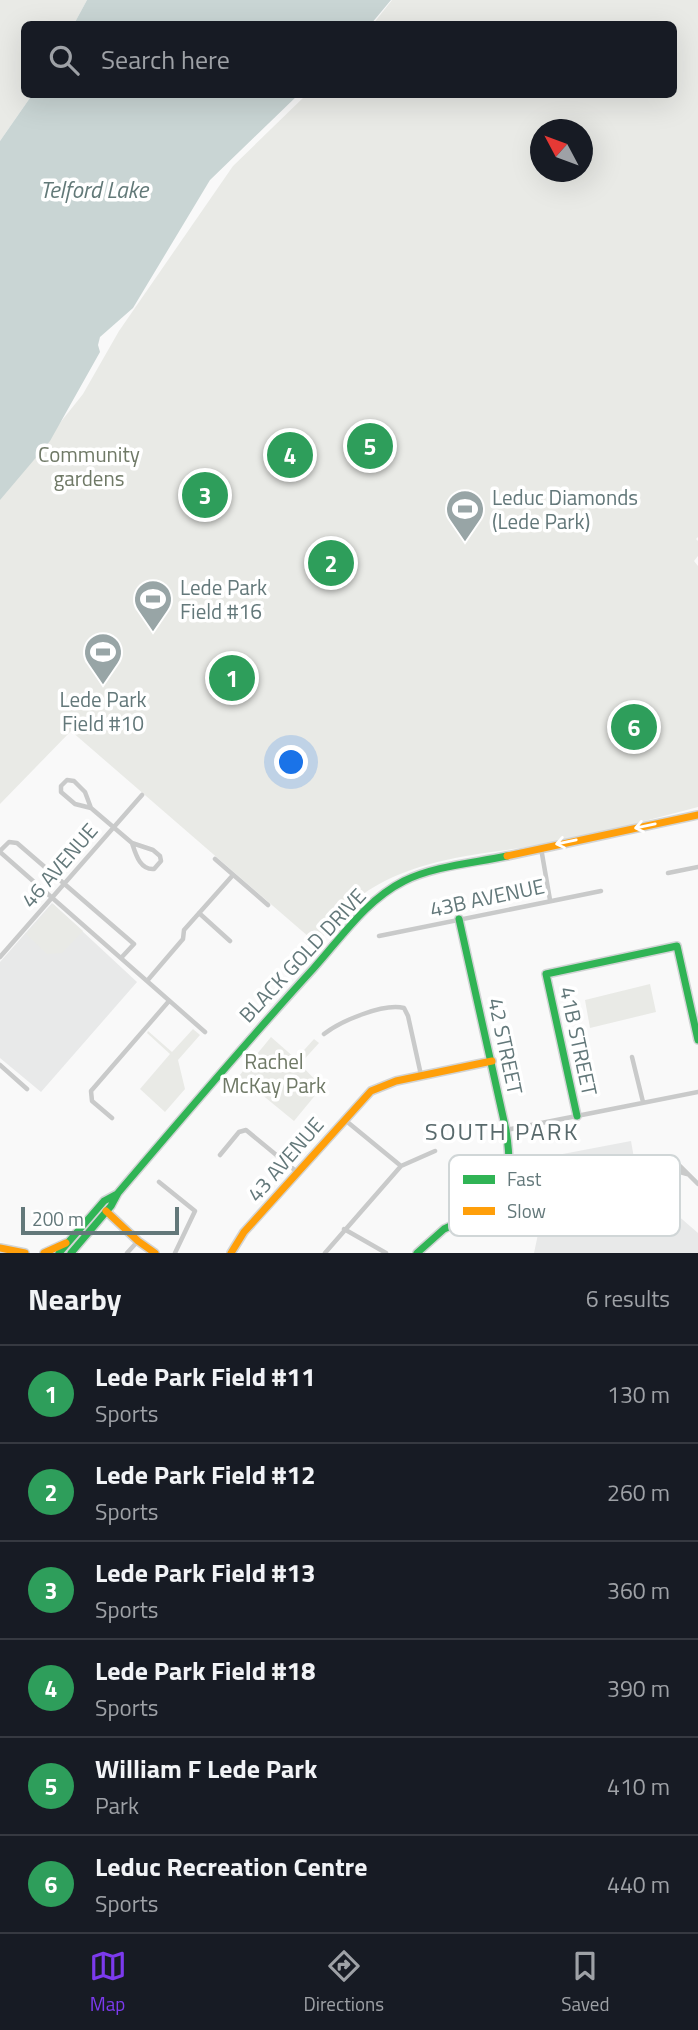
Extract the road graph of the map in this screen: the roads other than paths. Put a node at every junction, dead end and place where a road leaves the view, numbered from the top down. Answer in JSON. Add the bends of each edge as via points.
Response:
{"nodes":[{"id":1,"x":142,"y":795,"type":"dead end"},
{"id":2,"x":91,"y":808,"type":"junction"},
{"id":3,"x":698,"y":815,"type":"edge"},
{"id":4,"x":113,"y":827,"type":"junction"},
{"id":5,"x":132,"y":844,"type":"junction"},
{"id":6,"x":541,"y":848,"type":"junction"},
{"id":7,"x":0,"y":852,"type":"edge"},
{"id":8,"x":215,"y":859,"type":"dead end"},
{"id":9,"x":698,"y":867,"type":"edge"},
{"id":10,"x":668,"y":873,"type":"dead end"},
{"id":11,"x":233,"y":875,"type":"junction"},
{"id":12,"x":64,"y":883,"type":"junction"},
{"id":13,"x":601,"y":891,"type":"dead end"},
{"id":14,"x":52,"y":898,"type":"junction"},
{"id":15,"x":550,"y":900,"type":"junction"},
{"id":16,"x":268,"y":905,"type":"dead end"},
{"id":17,"x":200,"y":913,"type":"junction"},
{"id":18,"x":459,"y":919,"type":"junction"},
{"id":19,"x":379,"y":936,"type":"dead end"},
{"id":20,"x":230,"y":941,"type":"dead end"},
{"id":21,"x":0,"y":957,"type":"edge"},
{"id":22,"x":121,"y":958,"type":"junction"},
{"id":23,"x":147,"y":981,"type":"junction"},
{"id":24,"x":169,"y":1001,"type":"junction"},
{"id":25,"x":696,"y":1021,"type":"edge"},
{"id":26,"x":205,"y":1032,"type":"dead end"},
{"id":27,"x":324,"y":1034,"type":"dead end"},
{"id":28,"x":698,"y":1040,"type":"edge"},
{"id":29,"x":632,"y":1057,"type":"dead end"},
{"id":30,"x":492,"y":1060,"type":"junction"},
{"id":31,"x":0,"y":1065,"type":"edge"},
{"id":32,"x":421,"y":1075,"type":"junction"},
{"id":33,"x":27,"y":1089,"type":"dead end"},
{"id":34,"x":698,"y":1092,"type":"edge"},
{"id":35,"x":643,"y":1102,"type":"junction"},
{"id":36,"x":577,"y":1116,"type":"junction"},
{"id":37,"x":112,"y":1118,"type":"dead end"},
{"id":38,"x":344,"y":1119,"type":"junction"},
{"id":39,"x":506,"y":1130,"type":"junction"},
{"id":40,"x":435,"y":1152,"type":"dead end"},
{"id":41,"x":220,"y":1154,"type":"dead end"},
{"id":42,"x":511,"y":1155,"type":"edge"},
{"id":43,"x":401,"y":1166,"type":"junction"},
{"id":44,"x":297,"y":1172,"type":"junction"},
{"id":45,"x":687,"y":1174,"type":"dead end"},
{"id":46,"x":159,"y":1182,"type":"dead end"},
{"id":47,"x":698,"y":1184,"type":"edge"},
{"id":48,"x":104,"y":1209,"type":"junction"},
{"id":49,"x":449,"y":1225,"type":"edge"},
{"id":50,"x":344,"y":1229,"type":"junction"},
{"id":51,"x":73,"y":1237,"type":"junction"},
{"id":52,"x":138,"y":1241,"type":"junction"},
{"id":53,"x":1,"y":1250,"type":"edge"},
{"id":54,"x":25,"y":1253,"type":"edge"},
{"id":55,"x":44,"y":1253,"type":"edge"},
{"id":56,"x":60,"y":1253,"type":"edge"},
{"id":57,"x":71,"y":1253,"type":"edge"},
{"id":58,"x":127,"y":1253,"type":"edge"},
{"id":59,"x":155,"y":1253,"type":"edge"},
{"id":60,"x":175,"y":1253,"type":"edge"},
{"id":61,"x":231,"y":1253,"type":"edge"},
{"id":62,"x":325,"y":1253,"type":"edge"},
{"id":63,"x":386,"y":1253,"type":"edge"},
{"id":64,"x":417,"y":1253,"type":"edge"}],
"edges":[{"from":1,"to":4,"type":"street","name":"46 AVENUE"},
{"from":2,"to":2,"type":"street","via":[[80,787],[71,780],[64,782],[61,792],[75,804]]},
{"from":2,"to":4,"type":"street"},
{"from":3,"to":6,"type":"street","name":"BLACK GOLD DRIVE","one_way":true},
{"from":4,"to":5,"type":"street"},
{"from":4,"to":12,"type":"street","name":"46 AVENUE"},
{"from":5,"to":5,"type":"street","via":[[146,867],[154,869],[160,863],[153,850]]},
{"from":6,"to":15,"type":"street"},
{"from":6,"to":48,"type":"street","name":"BLACK GOLD DRIVE","via":[[421,874],[377,897]]},
{"from":7,"to":12,"type":"street","via":[[9,842],[17,843]]},
{"from":7,"to":14,"type":"street"},
{"from":8,"to":11,"type":"street"},
{"from":9,"to":10,"type":"street"},
{"from":11,"to":16,"type":"street"},
{"from":11,"to":17,"type":"street"},
{"from":12,"to":14,"type":"street","name":"46 AVENUE"},
{"from":12,"to":22,"type":"street","via":[[134,944]]},
{"from":13,"to":15,"type":"street","name":"43B AVENUE"},
{"from":14,"to":21,"type":"street","name":"46 AVENUE"},
{"from":14,"to":22,"type":"street"},
{"from":15,"to":18,"type":"street","name":"43B AVENUE"},
{"from":17,"to":20,"type":"street"},
{"from":17,"to":23,"type":"street"},
{"from":18,"to":19,"type":"street","name":"43B AVENUE"},
{"from":18,"to":30,"type":"street","name":"42 STREET"},
{"from":22,"to":23,"type":"street"},
{"from":23,"to":24,"type":"street"},
{"from":24,"to":26,"type":"street"},
{"from":24,"to":37,"type":"street","via":[[91,1091],[90,1097]]},
{"from":25,"to":28,"type":"street"},
{"from":25,"to":36,"type":"street","name":"41B STREET","via":[[677,946],[547,974]]},
{"from":27,"to":32,"type":"street","via":[[354,1017],[404,1008]]},
{"from":29,"to":35,"type":"street"},
{"from":30,"to":32,"type":"street","name":"43 AVENUE"},
{"from":30,"to":39,"type":"street","name":"42 STREET"},
{"from":31,"to":33,"type":"street"},
{"from":32,"to":38,"type":"street","name":"43 AVENUE","via":[[375,1088]]},
{"from":34,"to":35,"type":"street"},
{"from":35,"to":36,"type":"street"},
{"from":36,"to":39,"type":"street"},
{"from":38,"to":43,"type":"street"},
{"from":38,"to":44,"type":"street","name":"43 AVENUE"},
{"from":39,"to":42,"type":"street","name":"42 STREET"},
{"from":40,"to":43,"type":"street"},
{"from":41,"to":44,"type":"street","via":[[244,1129]]},
{"from":43,"to":50,"type":"street"},
{"from":44,"to":61,"type":"street","name":"43 AVENUE"},
{"from":45,"to":47,"type":"street"},
{"from":46,"to":60,"type":"street","via":[[195,1212]]},
{"from":48,"to":51,"type":"street","name":"BLACK GOLD DRIVE"},
{"from":48,"to":52,"type":"street"},
{"from":48,"to":57,"type":"street","name":"BLACK GOLD DRIVE"},
{"from":49,"to":64,"type":"street","name":"42 STREET"},
{"from":50,"to":62,"type":"street"},
{"from":50,"to":63,"type":"street"},
{"from":51,"to":55,"type":"street"},
{"from":51,"to":56,"type":"street","name":"BLACK GOLD DRIVE"},
{"from":52,"to":58,"type":"street"},
{"from":52,"to":59,"type":"street"},
{"from":53,"to":54,"type":"street"}]}
